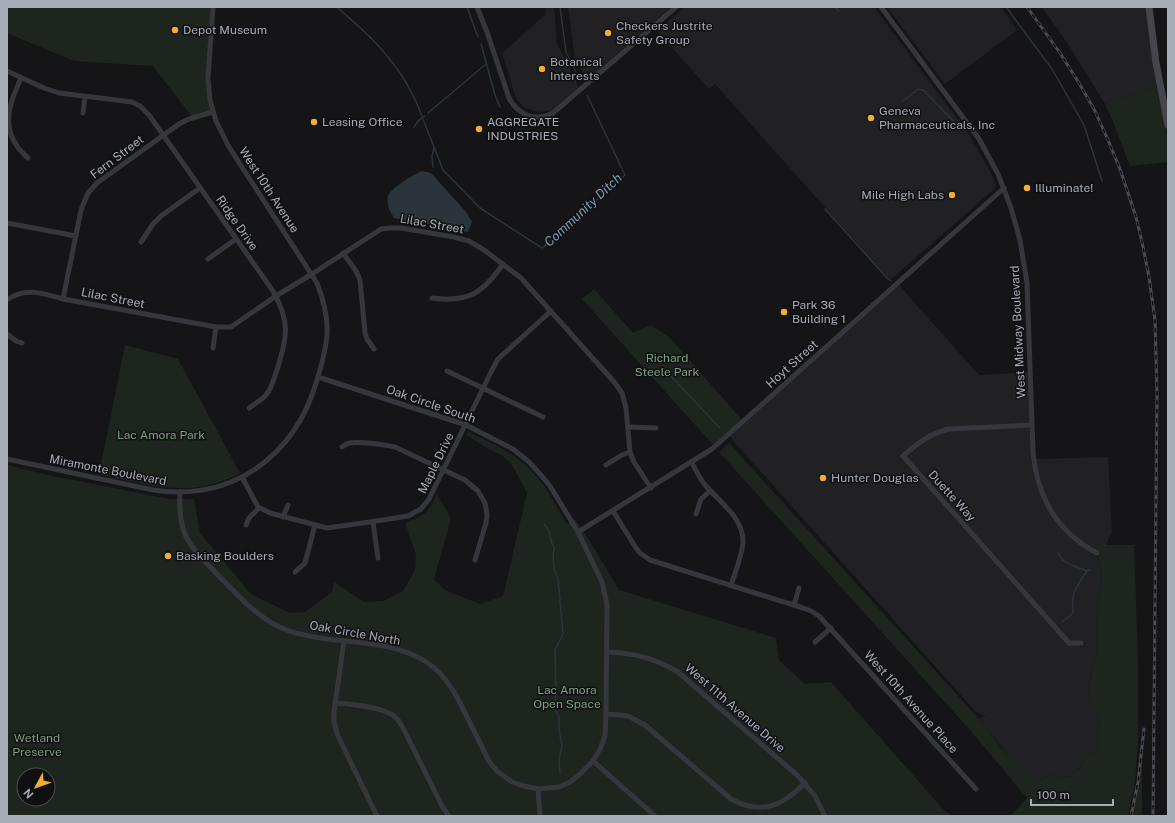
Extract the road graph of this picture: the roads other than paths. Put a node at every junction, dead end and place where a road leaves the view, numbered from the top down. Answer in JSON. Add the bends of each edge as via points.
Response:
{"nodes":[{"id":1,"x":213,"y":7,"type":"edge"},
{"id":2,"x":477,"y":7,"type":"edge"},
{"id":3,"x":676,"y":7,"type":"edge"},
{"id":4,"x":881,"y":7,"type":"edge"},
{"id":5,"x":1149,"y":7,"type":"edge"},
{"id":6,"x":7,"y":72,"type":"edge"},
{"id":7,"x":21,"y":78,"type":"junction"},
{"id":8,"x":85,"y":97,"type":"junction"},
{"id":9,"x":213,"y":112,"type":"junction"},
{"id":10,"x":84,"y":113,"type":"dead end"},
{"id":11,"x":1168,"y":125,"type":"edge"},
{"id":12,"x":163,"y":135,"type":"junction"},
{"id":13,"x":28,"y":158,"type":"dead end"},
{"id":14,"x":200,"y":188,"type":"junction"},
{"id":15,"x":1004,"y":188,"type":"junction"},
{"id":16,"x":7,"y":223,"type":"edge"},
{"id":17,"x":76,"y":236,"type":"junction"},
{"id":18,"x":236,"y":239,"type":"junction"},
{"id":19,"x":141,"y":242,"type":"dead end"},
{"id":20,"x":343,"y":254,"type":"junction"},
{"id":21,"x":208,"y":259,"type":"dead end"},
{"id":22,"x":503,"y":264,"type":"junction"},
{"id":23,"x":312,"y":274,"type":"junction"},
{"id":24,"x":276,"y":296,"type":"junction"},
{"id":25,"x":432,"y":298,"type":"dead end"},
{"id":26,"x":63,"y":299,"type":"junction"},
{"id":27,"x":7,"y":300,"type":"edge"},
{"id":28,"x":551,"y":311,"type":"junction"},
{"id":29,"x":216,"y":327,"type":"junction"},
{"id":30,"x":7,"y":334,"type":"edge"},
{"id":31,"x":22,"y":343,"type":"dead end"},
{"id":32,"x":213,"y":348,"type":"dead end"},
{"id":33,"x":374,"y":349,"type":"dead end"},
{"id":34,"x":447,"y":371,"type":"dead end"},
{"id":35,"x":318,"y":377,"type":"junction"},
{"id":36,"x":483,"y":388,"type":"junction"},
{"id":37,"x":249,"y":408,"type":"dead end"},
{"id":38,"x":542,"y":417,"type":"dead end"},
{"id":39,"x":466,"y":425,"type":"junction"},
{"id":40,"x":1032,"y":426,"type":"junction"},
{"id":41,"x":628,"y":427,"type":"junction"},
{"id":42,"x":656,"y":428,"type":"dead end"},
{"id":43,"x":342,"y":448,"type":"dead end"},
{"id":44,"x":630,"y":452,"type":"junction"},
{"id":45,"x":7,"y":459,"type":"edge"},
{"id":46,"x":692,"y":463,"type":"junction"},
{"id":47,"x":606,"y":465,"type":"dead end"},
{"id":48,"x":444,"y":470,"type":"junction"},
{"id":49,"x":242,"y":477,"type":"junction"},
{"id":50,"x":651,"y":488,"type":"junction"},
{"id":51,"x":710,"y":491,"type":"junction"},
{"id":52,"x":180,"y":492,"type":"junction"},
{"id":53,"x":288,"y":505,"type":"dead end"},
{"id":54,"x":259,"y":508,"type":"junction"},
{"id":55,"x":613,"y":511,"type":"junction"},
{"id":56,"x":696,"y":514,"type":"dead end"},
{"id":57,"x":283,"y":517,"type":"junction"},
{"id":58,"x":373,"y":522,"type":"junction"},
{"id":59,"x":246,"y":525,"type":"dead end"},
{"id":60,"x":315,"y":525,"type":"junction"},
{"id":61,"x":578,"y":532,"type":"junction"},
{"id":62,"x":1097,"y":553,"type":"dead end"},
{"id":63,"x":378,"y":558,"type":"dead end"},
{"id":64,"x":475,"y":560,"type":"dead end"},
{"id":65,"x":295,"y":572,"type":"dead end"},
{"id":66,"x":731,"y":585,"type":"junction"},
{"id":67,"x":799,"y":588,"type":"dead end"},
{"id":68,"x":794,"y":605,"type":"junction"},
{"id":69,"x":831,"y":628,"type":"junction"},
{"id":70,"x":344,"y":641,"type":"junction"},
{"id":71,"x":815,"y":642,"type":"dead end"},
{"id":72,"x":1081,"y":643,"type":"dead end"},
{"id":73,"x":607,"y":652,"type":"junction"},
{"id":74,"x":335,"y":703,"type":"junction"},
{"id":75,"x":606,"y":714,"type":"junction"},
{"id":76,"x":592,"y":761,"type":"junction"},
{"id":77,"x":804,"y":783,"type":"junction"},
{"id":78,"x":538,"y":789,"type":"junction"},
{"id":79,"x":976,"y":789,"type":"dead end"},
{"id":80,"x":377,"y":816,"type":"edge"},
{"id":81,"x":449,"y":816,"type":"edge"},
{"id":82,"x":540,"y":816,"type":"edge"},
{"id":83,"x":655,"y":816,"type":"edge"},
{"id":84,"x":825,"y":816,"type":"edge"}],
"edges":[{"from":1,"to":9,"type":"street","name":"West 10th Avenue","via":[[208,78]]},
{"from":2,"to":3,"type":"street","via":[[512,104],[527,115],[542,117],[550,114],[581,90]]},
{"from":4,"to":15,"type":"street","name":"West Midway Boulevard","via":[[975,133],[990,157]]},
{"from":5,"to":11,"type":"street","via":[[1156,65]]},
{"from":6,"to":7,"type":"street","name":"Ridge Drive"},
{"from":7,"to":8,"type":"street","name":"Ridge Drive","via":[[55,92]]},
{"from":7,"to":13,"type":"street","via":[[11,101],[9,123],[13,140]]},
{"from":8,"to":10,"type":"street"},
{"from":8,"to":12,"type":"street","name":"Ridge Drive","via":[[125,100],[137,104],[149,115]]},
{"from":9,"to":12,"type":"street","name":"Fern Street","via":[[185,121]]},
{"from":9,"to":23,"type":"street","name":"West 10th Avenue","via":[[221,134]]},
{"from":12,"to":14,"type":"street","name":"Ridge Drive"},
{"from":12,"to":17,"type":"street","name":"Fern Street","via":[[91,189],[82,206]]},
{"from":14,"to":18,"type":"street","name":"Ridge Drive"},
{"from":14,"to":19,"type":"street","via":[[162,216]]},
{"from":15,"to":40,"type":"street","name":"West Midway Boulevard","via":[[1019,234],[1027,277]]},
{"from":15,"to":46,"type":"street","name":"Hoyt Street","via":[[712,450]]},
{"from":16,"to":17,"type":"street"},
{"from":17,"to":26,"type":"street","name":"Fern Street"},
{"from":18,"to":21,"type":"street"},
{"from":18,"to":24,"type":"street","name":"Ridge Drive"},
{"from":20,"to":22,"type":"street","name":"Lilac Street","via":[[381,229],[401,228],[469,241]]},
{"from":20,"to":23,"type":"street","name":"Lilac Street"},
{"from":20,"to":33,"type":"street","via":[[360,280],[365,333]]},
{"from":22,"to":25,"type":"street","via":[[493,279],[477,292],[459,299]]},
{"from":22,"to":28,"type":"street","name":"Lilac Street","via":[[521,278]]},
{"from":23,"to":24,"type":"street","name":"Lilac Street"},
{"from":23,"to":35,"type":"street","name":"West 10th Avenue","via":[[322,296],[327,323],[327,344]]},
{"from":24,"to":29,"type":"street","name":"Lilac Street","via":[[230,327]]},
{"from":24,"to":37,"type":"street","name":"Ridge Drive","via":[[285,321],[283,349],[269,390]]},
{"from":26,"to":27,"type":"street","name":"Lilac Street","via":[[29,292]]},
{"from":26,"to":29,"type":"street","name":"Lilac Street"},
{"from":28,"to":36,"type":"street","name":"Maple Drive","via":[[498,359]]},
{"from":28,"to":41,"type":"street","name":"Lilac Street","via":[[619,388],[626,408]]},
{"from":29,"to":32,"type":"street"},
{"from":30,"to":31,"type":"street"},
{"from":34,"to":36,"type":"street"},
{"from":35,"to":39,"type":"street","name":"Oak Circle South"},
{"from":35,"to":49,"type":"street","name":"Miramonte Boulevard","via":[[305,414],[288,440],[270,459]]},
{"from":36,"to":38,"type":"street"},
{"from":36,"to":39,"type":"street","name":"Maple Drive"},
{"from":39,"to":48,"type":"street","name":"Maple Drive"},
{"from":39,"to":61,"type":"street","name":"Oak Circle South","via":[[513,449],[529,462],[550,486]]},
{"from":40,"to":62,"type":"street","name":"West Midway Boulevard","via":[[1035,466],[1048,506],[1074,539]]},
{"from":40,"to":72,"type":"street","name":"Duette Way","via":[[948,429],[928,436],[903,456],[1069,643]]},
{"from":41,"to":42,"type":"street"},
{"from":41,"to":44,"type":"street","name":"Lilac Street"},
{"from":43,"to":48,"type":"street","via":[[350,443],[387,446]]},
{"from":44,"to":47,"type":"street"},
{"from":44,"to":50,"type":"street","name":"Lilac Street"},
{"from":45,"to":52,"type":"street","name":"Miramonte Boulevard","via":[[153,490]]},
{"from":46,"to":50,"type":"street","name":"Hoyt Street"},
{"from":46,"to":51,"type":"street"},
{"from":48,"to":58,"type":"street","name":"Maple Drive","via":[[421,509],[408,516]]},
{"from":48,"to":64,"type":"street","via":[[470,483],[485,502],[486,523]]},
{"from":49,"to":52,"type":"street","name":"Miramonte Boulevard","via":[[210,489]]},
{"from":49,"to":54,"type":"street"},
{"from":50,"to":55,"type":"street","name":"Hoyt Street"},
{"from":51,"to":56,"type":"street","via":[[701,499]]},
{"from":51,"to":66,"type":"street","via":[[737,520],[742,532],[742,548]]},
{"from":52,"to":70,"type":"street","name":"Oak Circle North","via":[[180,516],[187,540],[250,607],[284,629],[307,636]]},
{"from":53,"to":57,"type":"street"},
{"from":54,"to":57,"type":"street","name":"Maple Drive"},
{"from":54,"to":59,"type":"street"},
{"from":55,"to":61,"type":"street","name":"Hoyt Street"},
{"from":55,"to":66,"type":"street","name":"West 10th Avenue Place","via":[[636,548],[644,556]]},
{"from":57,"to":60,"type":"street","name":"Maple Drive"},
{"from":58,"to":60,"type":"street","name":"Maple Drive","via":[[332,527]]},
{"from":58,"to":63,"type":"street"},
{"from":60,"to":65,"type":"street","via":[[305,563]]},
{"from":61,"to":73,"type":"street","name":"Oak Circle South","via":[[602,582],[607,604]]},
{"from":66,"to":68,"type":"street","name":"West 10th Avenue Place"},
{"from":67,"to":68,"type":"street"},
{"from":68,"to":69,"type":"street","name":"West 10th Avenue Place","via":[[812,611]]},
{"from":69,"to":71,"type":"street"},
{"from":69,"to":79,"type":"street","name":"West 10th Avenue Place"},
{"from":70,"to":74,"type":"street"},
{"from":70,"to":78,"type":"street","name":"Oak Circle North","via":[[401,650],[432,667],[453,690],[493,766],[512,782]]},
{"from":73,"to":75,"type":"street","name":"Oak Circle South"},
{"from":73,"to":77,"type":"street","name":"West 11th Avenue Drive","via":[[648,657],[678,672]]},
{"from":74,"to":80,"type":"street","via":[[334,722],[338,736]]},
{"from":74,"to":81,"type":"street","via":[[379,709],[396,718]]},
{"from":75,"to":76,"type":"street","name":"Oak Circle South","via":[[604,736],[600,749]]},
{"from":75,"to":77,"type":"street","via":[[628,716],[645,725],[726,795],[745,806],[760,807],[779,803]]},
{"from":76,"to":78,"type":"street","name":"Oak Circle South","via":[[570,782],[559,787]]},
{"from":76,"to":83,"type":"street"},
{"from":77,"to":84,"type":"street","name":"West 11th Avenue Drive"},
{"from":78,"to":82,"type":"street"}]}
